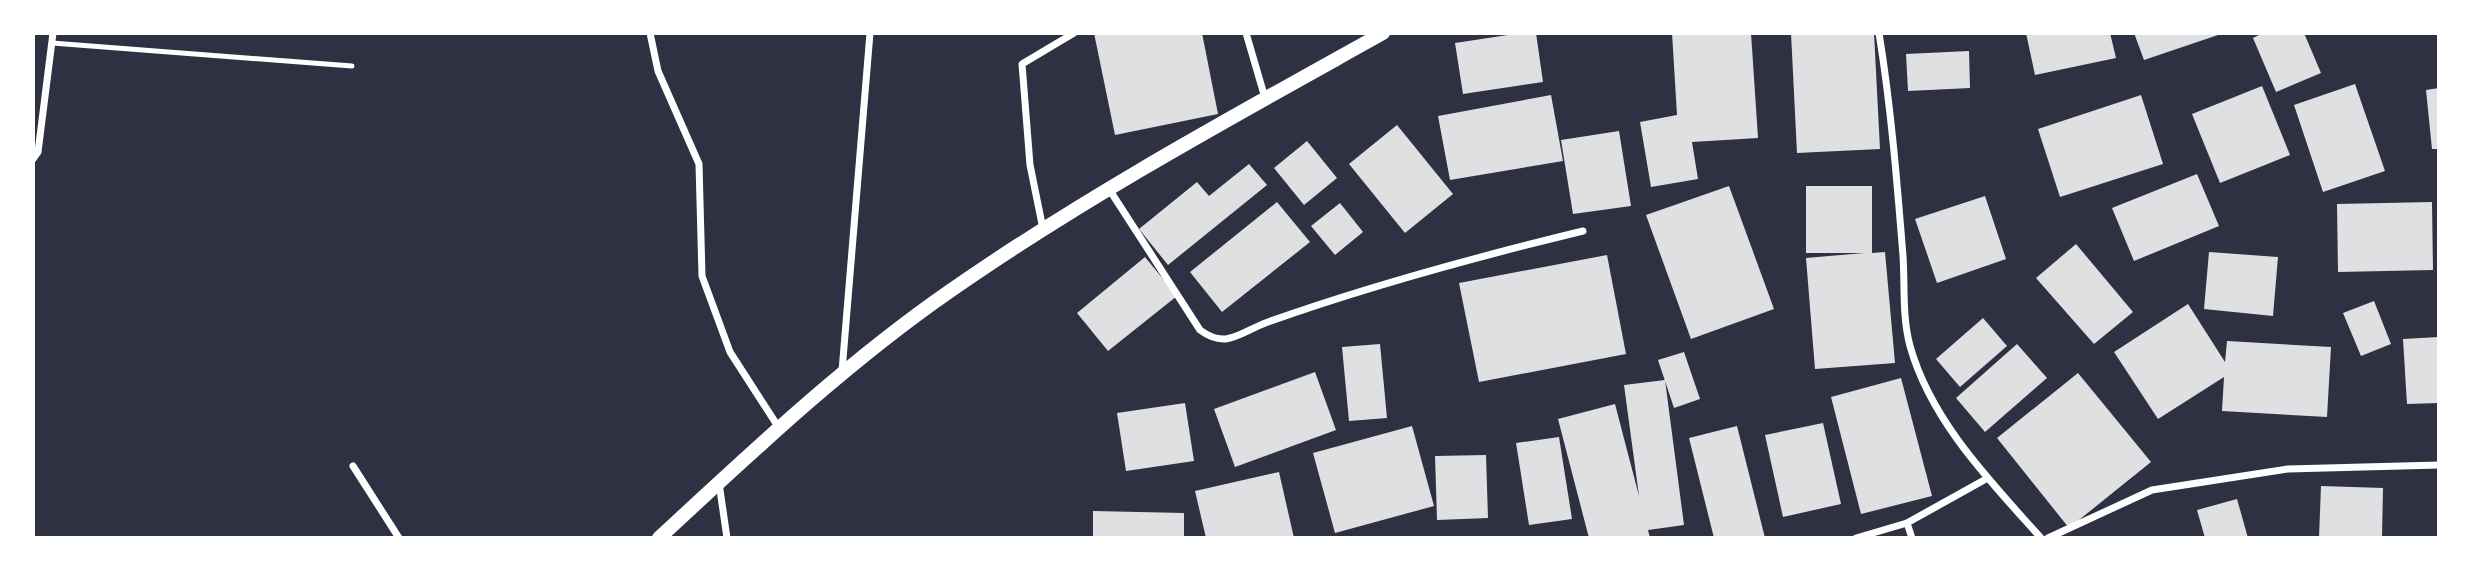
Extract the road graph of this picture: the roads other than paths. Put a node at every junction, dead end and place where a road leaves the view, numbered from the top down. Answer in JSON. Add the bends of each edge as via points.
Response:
{"nodes":[{"id":1,"x":53,"y":33,"type":"edge"},
{"id":2,"x":650,"y":33,"type":"edge"},
{"id":3,"x":870,"y":33,"type":"edge"},
{"id":4,"x":1074,"y":33,"type":"edge"},
{"id":5,"x":1246,"y":33,"type":"edge"},
{"id":6,"x":1382,"y":33,"type":"edge"},
{"id":7,"x":1880,"y":33,"type":"edge"},
{"id":8,"x":52,"y":43,"type":"junction"},
{"id":9,"x":352,"y":66,"type":"dead end"},
{"id":10,"x":1265,"y":99,"type":"junction"},
{"id":11,"x":33,"y":159,"type":"edge"},
{"id":12,"x":1109,"y":188,"type":"junction"},
{"id":13,"x":1043,"y":229,"type":"junction"},
{"id":14,"x":1583,"y":231,"type":"dead end"},
{"id":15,"x":842,"y":376,"type":"junction"},
{"id":16,"x":780,"y":429,"type":"junction"},
{"id":17,"x":2439,"y":465,"type":"edge"},
{"id":18,"x":353,"y":466,"type":"dead end"},
{"id":19,"x":1986,"y":479,"type":"junction"},
{"id":20,"x":719,"y":482,"type":"junction"},
{"id":21,"x":1907,"y":523,"type":"junction"},
{"id":22,"x":399,"y":538,"type":"edge"},
{"id":23,"x":659,"y":538,"type":"edge"},
{"id":24,"x":727,"y":538,"type":"edge"},
{"id":25,"x":1856,"y":538,"type":"edge"},
{"id":26,"x":1912,"y":538,"type":"edge"},
{"id":27,"x":2041,"y":538,"type":"edge"},
{"id":28,"x":2048,"y":538,"type":"edge"}],
"edges":[{"from":1,"to":8,"type":"street"},
{"from":2,"to":16,"type":"street","via":[[658,71],[699,164],[702,276],[730,352]]},
{"from":3,"to":15,"type":"street"},
{"from":4,"to":13,"type":"street","via":[[1022,64],[1030,165]]},
{"from":5,"to":10,"type":"street"},
{"from":6,"to":10,"type":"main road"},
{"from":7,"to":19,"type":"street","via":[[1910,346],[1936,403]]},
{"from":8,"to":9,"type":"lane"},
{"from":8,"to":11,"type":"street","via":[[38,152]]},
{"from":10,"to":12,"type":"main road"},
{"from":12,"to":13,"type":"main road"},
{"from":12,"to":14,"type":"street","via":[[1200,330],[1212,339],[1227,341],[1305,309],[1428,269]]},
{"from":13,"to":15,"type":"main road","via":[[948,292]]},
{"from":15,"to":16,"type":"main road"},
{"from":16,"to":20,"type":"main road"},
{"from":17,"to":28,"type":"street","via":[[2288,469],[2152,490]]},
{"from":18,"to":22,"type":"street"},
{"from":19,"to":21,"type":"street"},
{"from":19,"to":27,"type":"street"},
{"from":20,"to":23,"type":"main road"},
{"from":20,"to":24,"type":"street"},
{"from":21,"to":25,"type":"street"},
{"from":21,"to":26,"type":"street"}]}
